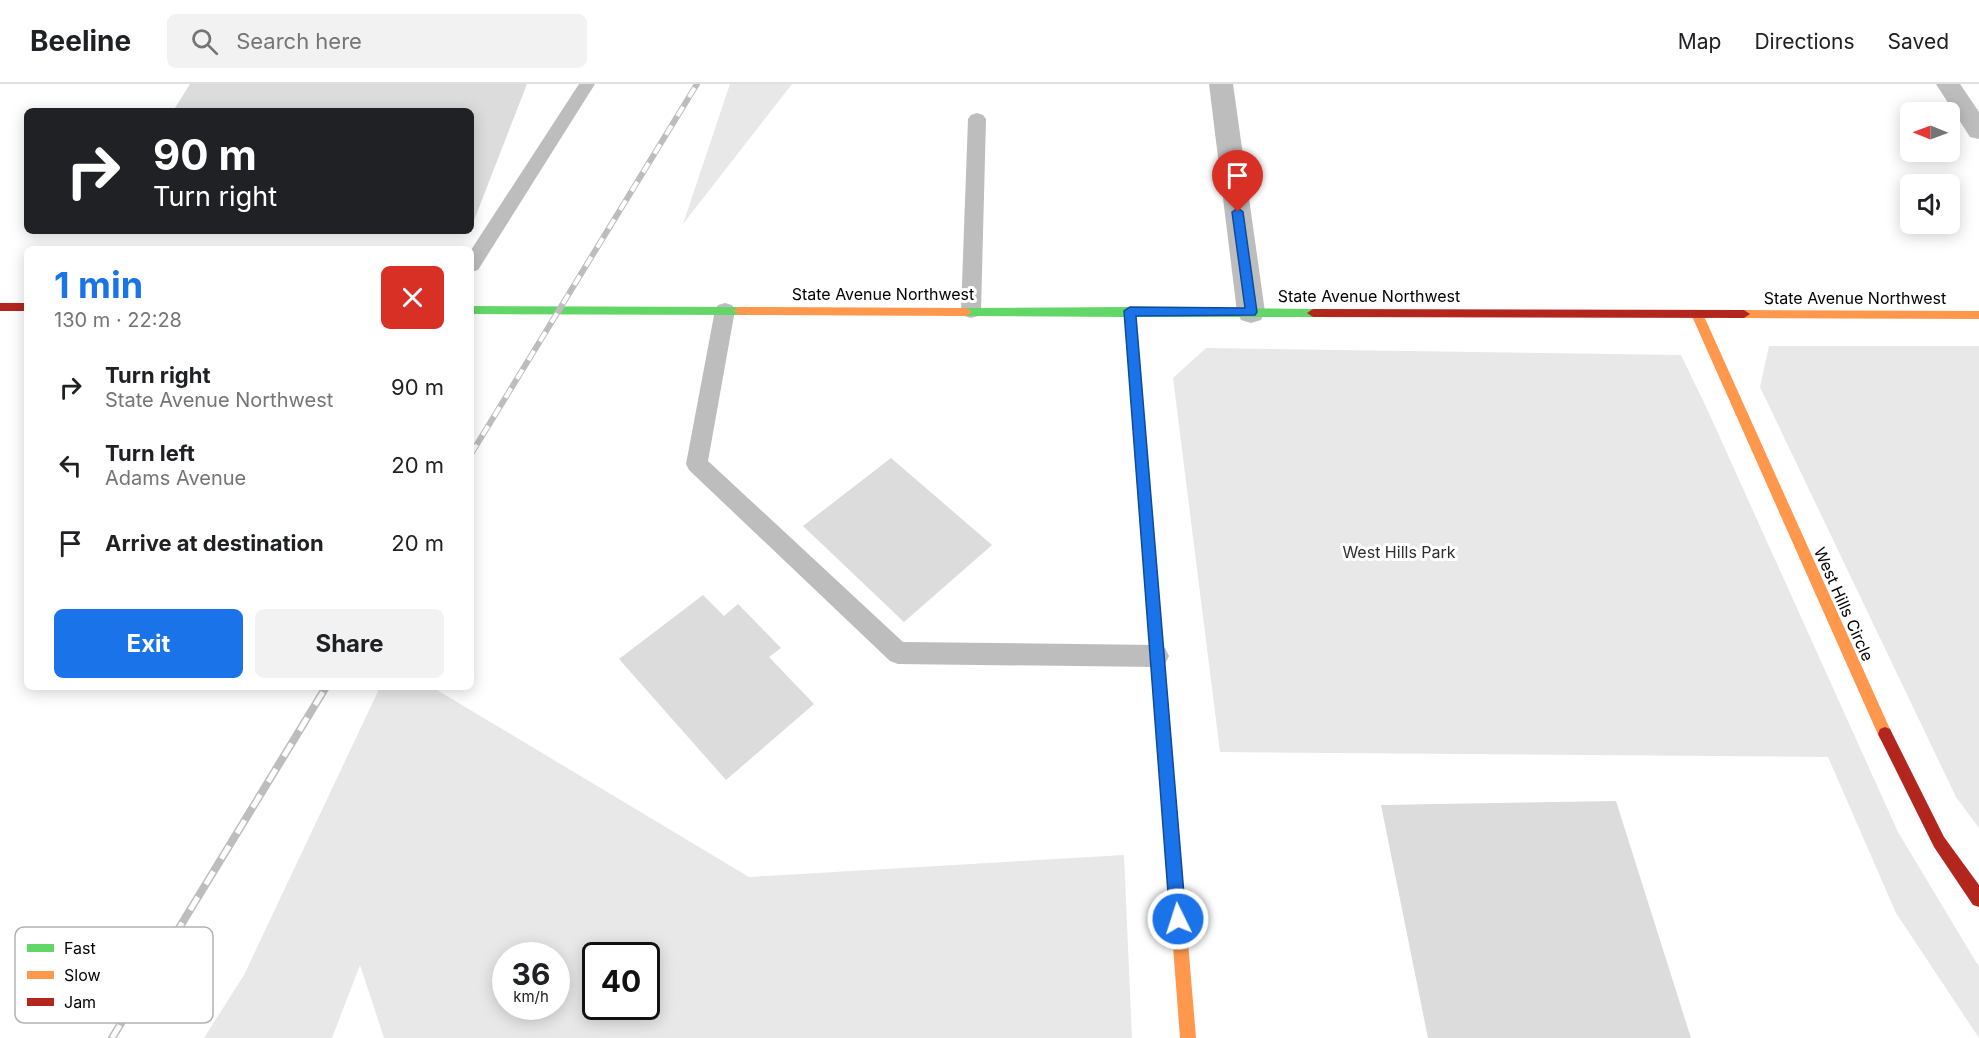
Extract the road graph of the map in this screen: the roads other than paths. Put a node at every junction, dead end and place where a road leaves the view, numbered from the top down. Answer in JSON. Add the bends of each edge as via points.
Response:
{"nodes":[{"id":1,"x":587,"y":84,"type":"edge"},
{"id":2,"x":1221,"y":84,"type":"edge"},
{"id":3,"x":1948,"y":84,"type":"edge"},
{"id":4,"x":977,"y":119,"type":"dead end"},
{"id":5,"x":1979,"y":131,"type":"edge"},
{"id":6,"x":474,"y":260,"type":"edge"},
{"id":7,"x":0,"y":307,"type":"edge"},
{"id":8,"x":24,"y":308,"type":"edge"},
{"id":9,"x":474,"y":310,"type":"edge"},
{"id":10,"x":725,"y":310,"type":"junction"},
{"id":11,"x":970,"y":311,"type":"junction"},
{"id":12,"x":1130,"y":311,"type":"junction"},
{"id":13,"x":1251,"y":312,"type":"junction"},
{"id":14,"x":1697,"y":314,"type":"junction"},
{"id":15,"x":1979,"y":315,"type":"edge"},
{"id":16,"x":1157,"y":656,"type":"junction"},
{"id":17,"x":1979,"y":898,"type":"edge"},
{"id":18,"x":1188,"y":1038,"type":"edge"}],
"edges":[{"from":1,"to":6,"type":"lane"},
{"from":2,"to":13,"type":"street"},
{"from":3,"to":5,"type":"street"},
{"from":4,"to":11,"type":"lane"},
{"from":7,"to":8,"type":"street"},
{"from":9,"to":10,"type":"street","name":"State Avenue Northwest"},
{"from":10,"to":11,"type":"street","name":"State Avenue Northwest"},
{"from":10,"to":16,"type":"lane","via":[[698,464],[898,653]]},
{"from":11,"to":12,"type":"street","name":"State Avenue Northwest"},
{"from":12,"to":13,"type":"street","name":"State Avenue Northwest"},
{"from":12,"to":16,"type":"street"},
{"from":13,"to":14,"type":"street","name":"State Avenue Northwest"},
{"from":14,"to":15,"type":"street","name":"State Avenue Northwest"},
{"from":14,"to":17,"type":"street","name":"West Hills Circle","via":[[1870,705],[1939,843]]},
{"from":16,"to":18,"type":"street"}]}
